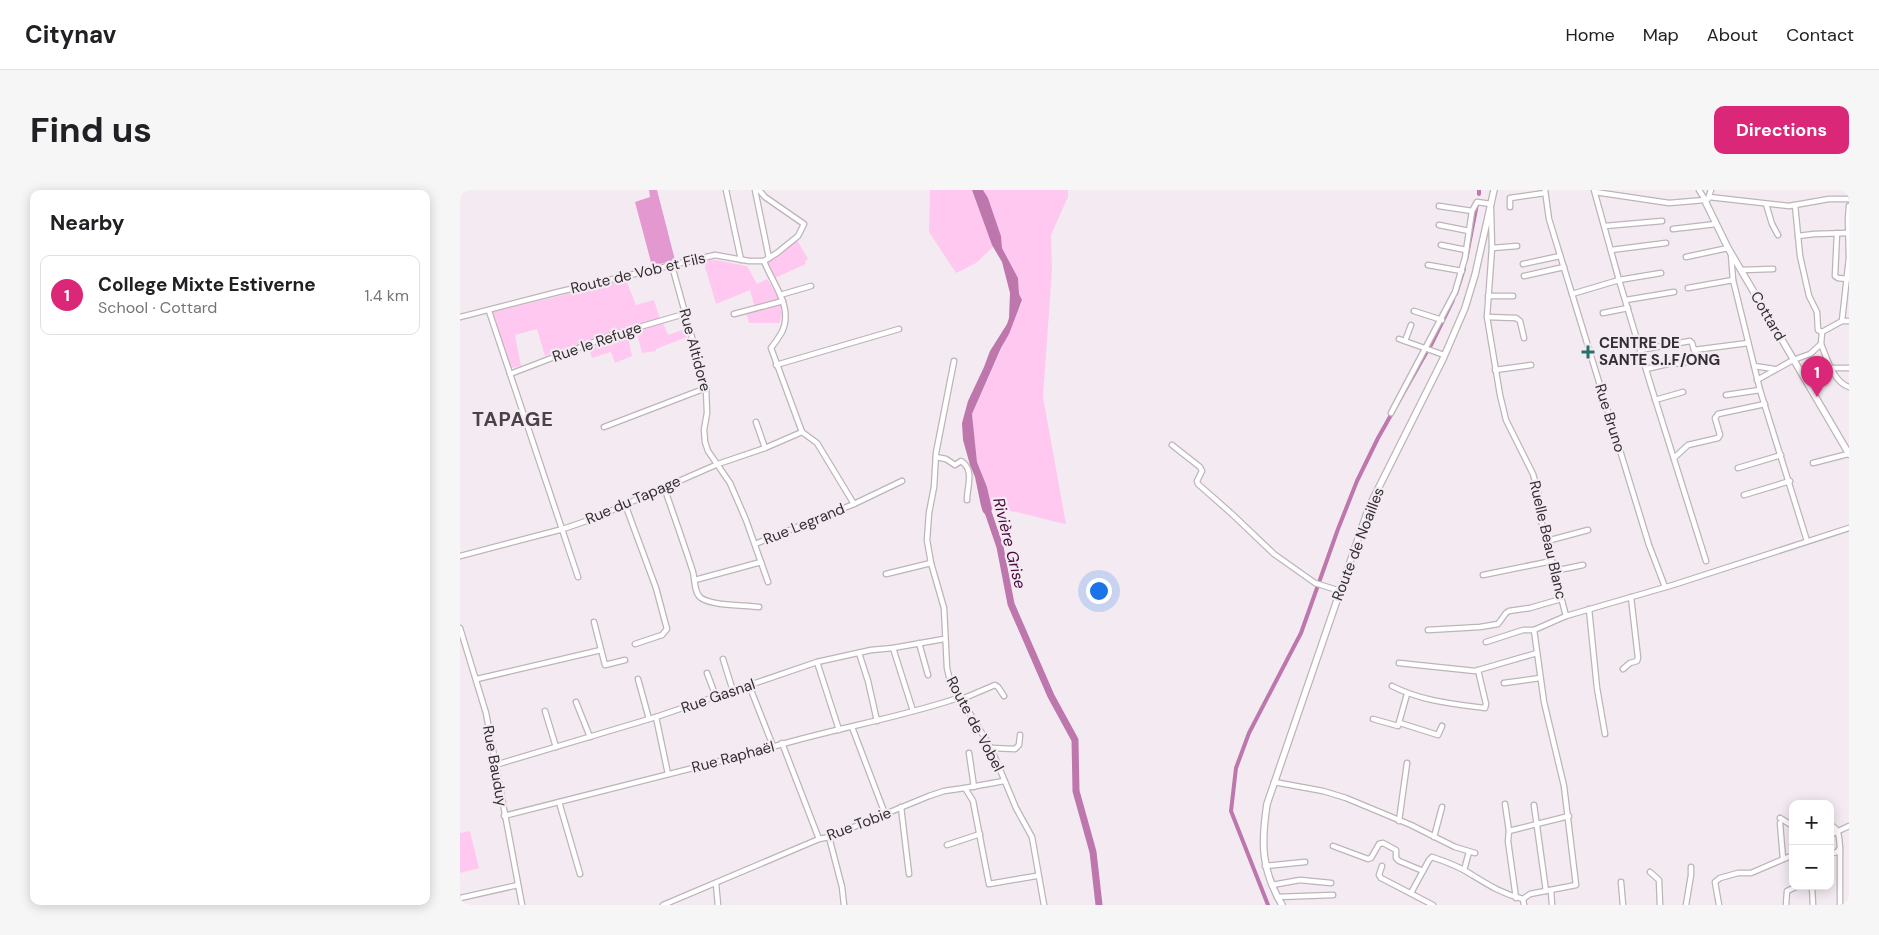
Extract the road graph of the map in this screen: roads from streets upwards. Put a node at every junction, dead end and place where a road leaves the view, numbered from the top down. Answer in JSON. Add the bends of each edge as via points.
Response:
{"nodes":[{"id":1,"x":726,"y":190,"type":"edge"},
{"id":2,"x":755,"y":190,"type":"edge"},
{"id":3,"x":759,"y":190,"type":"edge"},
{"id":4,"x":1494,"y":190,"type":"edge"},
{"id":5,"x":1699,"y":190,"type":"edge"},
{"id":6,"x":1711,"y":190,"type":"edge"},
{"id":7,"x":1594,"y":191,"type":"edge"},
{"id":8,"x":1545,"y":192,"type":"edge"},
{"id":9,"x":1849,"y":199,"type":"edge"},
{"id":10,"x":1707,"y":200,"type":"junction"},
{"id":11,"x":1491,"y":203,"type":"junction"},
{"id":12,"x":1766,"y":204,"type":"junction"},
{"id":13,"x":1795,"y":205,"type":"junction"},
{"id":14,"x":1439,"y":206,"type":"dead end"},
{"id":15,"x":1510,"y":206,"type":"dead end"},
{"id":16,"x":1849,"y":206,"type":"edge"},
{"id":17,"x":1472,"y":211,"type":"junction"},
{"id":18,"x":1662,"y":221,"type":"dead end"},
{"id":19,"x":1716,"y":224,"type":"junction"},
{"id":20,"x":1848,"y":224,"type":"edge"},
{"id":21,"x":1439,"y":225,"type":"dead end"},
{"id":22,"x":1605,"y":226,"type":"junction"},
{"id":23,"x":1673,"y":229,"type":"dead end"},
{"id":24,"x":1469,"y":231,"type":"junction"},
{"id":25,"x":1837,"y":233,"type":"junction"},
{"id":26,"x":1848,"y":233,"type":"edge"},
{"id":27,"x":1778,"y":235,"type":"dead end"},
{"id":28,"x":1798,"y":236,"type":"junction"},
{"id":29,"x":1666,"y":244,"type":"dead end"},
{"id":30,"x":1441,"y":245,"type":"dead end"},
{"id":31,"x":1517,"y":246,"type":"dead end"},
{"id":32,"x":1492,"y":248,"type":"junction"},
{"id":33,"x":1466,"y":250,"type":"junction"},
{"id":34,"x":1611,"y":250,"type":"junction"},
{"id":35,"x":1730,"y":251,"type":"junction"},
{"id":36,"x":1560,"y":256,"type":"junction"},
{"id":37,"x":1686,"y":257,"type":"dead end"},
{"id":38,"x":769,"y":258,"type":"junction"},
{"id":39,"x":741,"y":260,"type":"junction"},
{"id":40,"x":764,"y":261,"type":"junction"},
{"id":41,"x":1523,"y":264,"type":"dead end"},
{"id":42,"x":1428,"y":265,"type":"dead end"},
{"id":43,"x":672,"y":266,"type":"junction"},
{"id":44,"x":1564,"y":267,"type":"junction"},
{"id":45,"x":1773,"y":269,"type":"dead end"},
{"id":46,"x":1741,"y":270,"type":"junction"},
{"id":47,"x":1462,"y":271,"type":"junction"},
{"id":48,"x":1661,"y":273,"type":"dead end"},
{"id":49,"x":1524,"y":276,"type":"dead end"},
{"id":50,"x":1847,"y":279,"type":"junction"},
{"id":51,"x":1619,"y":280,"type":"junction"},
{"id":52,"x":1733,"y":280,"type":"junction"},
{"id":53,"x":811,"y":286,"type":"dead end"},
{"id":54,"x":1688,"y":288,"type":"dead end"},
{"id":55,"x":1674,"y":292,"type":"dead end"},
{"id":56,"x":1572,"y":294,"type":"junction"},
{"id":57,"x":1488,"y":296,"type":"junction"},
{"id":58,"x":1513,"y":296,"type":"dead end"},
{"id":59,"x":782,"y":298,"type":"junction"},
{"id":60,"x":1626,"y":300,"type":"junction"},
{"id":61,"x":1628,"y":308,"type":"junction"},
{"id":62,"x":489,"y":311,"type":"junction"},
{"id":63,"x":1414,"y":311,"type":"dead end"},
{"id":64,"x":1603,"y":313,"type":"dead end"},
{"id":65,"x":684,"y":314,"type":"junction"},
{"id":66,"x":734,"y":314,"type":"dead end"},
{"id":67,"x":1487,"y":317,"type":"junction"},
{"id":68,"x":460,"y":318,"type":"edge"},
{"id":69,"x":1442,"y":320,"type":"junction"},
{"id":70,"x":1842,"y":321,"type":"junction"},
{"id":71,"x":1849,"y":321,"type":"edge"},
{"id":72,"x":1411,"y":325,"type":"dead end"},
{"id":73,"x":899,"y":329,"type":"dead end"},
{"id":74,"x":1822,"y":332,"type":"junction"},
{"id":75,"x":1524,"y":338,"type":"dead end"},
{"id":76,"x":1399,"y":339,"type":"dead end"},
{"id":77,"x":1405,"y":341,"type":"junction"},
{"id":78,"x":1748,"y":343,"type":"junction"},
{"id":79,"x":1821,"y":344,"type":"junction"},
{"id":80,"x":1426,"y":348,"type":"junction"},
{"id":81,"x":1640,"y":350,"type":"junction"},
{"id":82,"x":1694,"y":350,"type":"junction"},
{"id":83,"x":1444,"y":355,"type":"junction"},
{"id":84,"x":1793,"y":360,"type":"junction"},
{"id":85,"x":954,"y":361,"type":"dead end"},
{"id":86,"x":776,"y":366,"type":"junction"},
{"id":87,"x":1531,"y":366,"type":"dead end"},
{"id":88,"x":1754,"y":366,"type":"junction"},
{"id":89,"x":1832,"y":368,"type":"junction"},
{"id":90,"x":1849,"y":368,"type":"edge"},
{"id":91,"x":1646,"y":369,"type":"junction"},
{"id":92,"x":1774,"y":369,"type":"junction"},
{"id":93,"x":1495,"y":370,"type":"junction"},
{"id":94,"x":510,"y":374,"type":"junction"},
{"id":95,"x":1757,"y":380,"type":"junction"},
{"id":96,"x":1849,"y":387,"type":"edge"},
{"id":97,"x":706,"y":388,"type":"junction"},
{"id":98,"x":1760,"y":390,"type":"junction"},
{"id":99,"x":1683,"y":392,"type":"dead end"},
{"id":100,"x":1726,"y":395,"type":"dead end"},
{"id":101,"x":1655,"y":400,"type":"junction"},
{"id":102,"x":1765,"y":404,"type":"junction"},
{"id":103,"x":1391,"y":413,"type":"dead end"},
{"id":104,"x":756,"y":422,"type":"dead end"},
{"id":105,"x":604,"y":427,"type":"dead end"},
{"id":106,"x":802,"y":432,"type":"junction"},
{"id":107,"x":1172,"y":445,"type":"dead end"},
{"id":108,"x":765,"y":448,"type":"junction"},
{"id":109,"x":1848,"y":450,"type":"edge"},
{"id":110,"x":1781,"y":455,"type":"junction"},
{"id":111,"x":936,"y":457,"type":"junction"},
{"id":112,"x":1674,"y":458,"type":"junction"},
{"id":113,"x":1813,"y":463,"type":"dead end"},
{"id":114,"x":718,"y":464,"type":"junction"},
{"id":115,"x":1738,"y":468,"type":"dead end"},
{"id":116,"x":902,"y":481,"type":"dead end"},
{"id":117,"x":1790,"y":481,"type":"junction"},
{"id":118,"x":664,"y":487,"type":"junction"},
{"id":119,"x":1744,"y":495,"type":"dead end"},
{"id":120,"x":967,"y":500,"type":"dead end"},
{"id":121,"x":625,"y":504,"type":"junction"},
{"id":122,"x":854,"y":504,"type":"junction"},
{"id":123,"x":1849,"y":528,"type":"edge"},
{"id":124,"x":563,"y":529,"type":"junction"},
{"id":125,"x":1588,"y":530,"type":"dead end"},
{"id":126,"x":1547,"y":541,"type":"junction"},
{"id":127,"x":1808,"y":541,"type":"junction"},
{"id":128,"x":754,"y":544,"type":"junction"},
{"id":129,"x":460,"y":556,"type":"edge"},
{"id":130,"x":1706,"y":561,"type":"dead end"},
{"id":131,"x":761,"y":562,"type":"junction"},
{"id":132,"x":1552,"y":562,"type":"junction"},
{"id":133,"x":931,"y":563,"type":"junction"},
{"id":134,"x":1583,"y":565,"type":"dead end"},
{"id":135,"x":1554,"y":571,"type":"junction"},
{"id":136,"x":886,"y":574,"type":"dead end"},
{"id":137,"x":1483,"y":575,"type":"dead end"},
{"id":138,"x":578,"y":577,"type":"dead end"},
{"id":139,"x":695,"y":580,"type":"junction"},
{"id":140,"x":768,"y":582,"type":"dead end"},
{"id":141,"x":1665,"y":587,"type":"junction"},
{"id":142,"x":1340,"y":591,"type":"junction"},
{"id":143,"x":1631,"y":597,"type":"junction"},
{"id":144,"x":1562,"y":599,"type":"junction"},
{"id":145,"x":759,"y":607,"type":"dead end"},
{"id":146,"x":1589,"y":609,"type":"junction"},
{"id":147,"x":1566,"y":616,"type":"junction"},
{"id":148,"x":594,"y":622,"type":"dead end"},
{"id":149,"x":460,"y":628,"type":"edge"},
{"id":150,"x":1428,"y":630,"type":"dead end"},
{"id":151,"x":1534,"y":630,"type":"junction"},
{"id":152,"x":944,"y":639,"type":"junction"},
{"id":153,"x":1486,"y":642,"type":"dead end"},
{"id":154,"x":918,"y":643,"type":"junction"},
{"id":155,"x":635,"y":644,"type":"dead end"},
{"id":156,"x":893,"y":648,"type":"junction"},
{"id":157,"x":601,"y":650,"type":"junction"},
{"id":158,"x":858,"y":653,"type":"junction"},
{"id":159,"x":1537,"y":653,"type":"junction"},
{"id":160,"x":723,"y":659,"type":"dead end"},
{"id":161,"x":625,"y":660,"type":"dead end"},
{"id":162,"x":817,"y":662,"type":"junction"},
{"id":163,"x":1399,"y":663,"type":"dead end"},
{"id":164,"x":1623,"y":668,"type":"dead end"},
{"id":165,"x":1478,"y":670,"type":"junction"},
{"id":166,"x":707,"y":673,"type":"dead end"},
{"id":167,"x":928,"y":674,"type":"dead end"},
{"id":168,"x":1540,"y":678,"type":"junction"},
{"id":169,"x":477,"y":679,"type":"junction"},
{"id":170,"x":638,"y":679,"type":"dead end"},
{"id":171,"x":1504,"y":683,"type":"dead end"},
{"id":172,"x":749,"y":685,"type":"junction"},
{"id":173,"x":1392,"y":686,"type":"dead end"},
{"id":174,"x":732,"y":691,"type":"junction"},
{"id":175,"x":1407,"y":694,"type":"junction"},
{"id":176,"x":1004,"y":696,"type":"dead end"},
{"id":177,"x":716,"y":697,"type":"junction"},
{"id":178,"x":961,"y":698,"type":"junction"},
{"id":179,"x":576,"y":702,"type":"dead end"},
{"id":180,"x":545,"y":711,"type":"dead end"},
{"id":181,"x":913,"y":711,"type":"junction"},
{"id":182,"x":656,"y":717,"type":"junction"},
{"id":183,"x":649,"y":719,"type":"junction"},
{"id":184,"x":1373,"y":720,"type":"dead end"},
{"id":185,"x":877,"y":721,"type":"junction"},
{"id":186,"x":1400,"y":723,"type":"junction"},
{"id":187,"x":1442,"y":726,"type":"dead end"},
{"id":188,"x":852,"y":727,"type":"junction"},
{"id":189,"x":839,"y":730,"type":"junction"},
{"id":190,"x":1605,"y":734,"type":"dead end"},
{"id":191,"x":1020,"y":735,"type":"dead end"},
{"id":192,"x":590,"y":737,"type":"junction"},
{"id":193,"x":782,"y":743,"type":"junction"},
{"id":194,"x":773,"y":746,"type":"junction"},
{"id":195,"x":556,"y":747,"type":"junction"},
{"id":196,"x":991,"y":748,"type":"junction"},
{"id":197,"x":969,"y":753,"type":"dead end"},
{"id":198,"x":1407,"y":763,"type":"dead end"},
{"id":199,"x":495,"y":764,"type":"junction"},
{"id":200,"x":668,"y":774,"type":"junction"},
{"id":201,"x":1004,"y":781,"type":"junction"},
{"id":202,"x":1274,"y":782,"type":"junction"},
{"id":203,"x":974,"y":787,"type":"junction"},
{"id":204,"x":965,"y":788,"type":"junction"},
{"id":205,"x":560,"y":802,"type":"junction"},
{"id":206,"x":1505,"y":804,"type":"dead end"},
{"id":207,"x":1534,"y":805,"type":"dead end"},
{"id":208,"x":1442,"y":806,"type":"dead end"},
{"id":209,"x":901,"y":807,"type":"junction"},
{"id":210,"x":885,"y":814,"type":"junction"},
{"id":211,"x":504,"y":816,"type":"junction"},
{"id":212,"x":1569,"y":816,"type":"junction"},
{"id":213,"x":1399,"y":821,"type":"junction"},
{"id":214,"x":1537,"y":824,"type":"junction"},
{"id":215,"x":1789,"y":824,"type":"edge"},
{"id":216,"x":1849,"y":826,"type":"edge"},
{"id":217,"x":1789,"y":827,"type":"edge"},
{"id":218,"x":1834,"y":827,"type":"edge"},
{"id":219,"x":1780,"y":829,"type":"junction"},
{"id":220,"x":1509,"y":831,"type":"junction"},
{"id":221,"x":1838,"y":831,"type":"junction"},
{"id":222,"x":1834,"y":833,"type":"edge"},
{"id":223,"x":980,"y":834,"type":"junction"},
{"id":224,"x":829,"y":837,"type":"junction"},
{"id":225,"x":1434,"y":837,"type":"junction"},
{"id":226,"x":819,"y":839,"type":"junction"},
{"id":227,"x":947,"y":845,"type":"dead end"},
{"id":228,"x":1333,"y":846,"type":"dead end"},
{"id":229,"x":1840,"y":848,"type":"junction"},
{"id":230,"x":1834,"y":853,"type":"edge"},
{"id":231,"x":1789,"y":857,"type":"edge"},
{"id":232,"x":1784,"y":859,"type":"junction"},
{"id":233,"x":1306,"y":862,"type":"dead end"},
{"id":234,"x":1266,"y":866,"type":"junction"},
{"id":235,"x":1382,"y":866,"type":"dead end"},
{"id":236,"x":1691,"y":867,"type":"dead end"},
{"id":237,"x":1464,"y":870,"type":"junction"},
{"id":238,"x":1423,"y":871,"type":"junction"},
{"id":239,"x":1650,"y":872,"type":"dead end"},
{"id":240,"x":580,"y":874,"type":"dead end"},
{"id":241,"x":908,"y":874,"type":"dead end"},
{"id":242,"x":1036,"y":876,"type":"dead end"},
{"id":243,"x":1621,"y":882,"type":"dead end"},
{"id":244,"x":1331,"y":883,"type":"dead end"},
{"id":245,"x":716,"y":884,"type":"junction"},
{"id":246,"x":1272,"y":884,"type":"junction"},
{"id":247,"x":518,"y":885,"type":"junction"},
{"id":248,"x":1789,"y":890,"type":"edge"},
{"id":249,"x":1812,"y":890,"type":"edge"},
{"id":250,"x":1548,"y":891,"type":"junction"},
{"id":251,"x":1411,"y":893,"type":"junction"},
{"id":252,"x":1333,"y":895,"type":"dead end"},
{"id":253,"x":1277,"y":897,"type":"junction"},
{"id":254,"x":460,"y":898,"type":"edge"},
{"id":255,"x":1516,"y":898,"type":"junction"},
{"id":256,"x":1523,"y":899,"type":"junction"},
{"id":257,"x":522,"y":905,"type":"edge"},
{"id":258,"x":663,"y":905,"type":"edge"},
{"id":259,"x":718,"y":905,"type":"edge"},
{"id":260,"x":844,"y":905,"type":"edge"},
{"id":261,"x":1044,"y":905,"type":"edge"},
{"id":262,"x":1282,"y":905,"type":"edge"},
{"id":263,"x":1434,"y":905,"type":"edge"},
{"id":264,"x":1524,"y":905,"type":"edge"},
{"id":265,"x":1552,"y":905,"type":"edge"},
{"id":266,"x":1623,"y":905,"type":"edge"},
{"id":267,"x":1660,"y":905,"type":"edge"},
{"id":268,"x":1686,"y":905,"type":"edge"},
{"id":269,"x":1719,"y":905,"type":"edge"},
{"id":270,"x":1786,"y":905,"type":"edge"},
{"id":271,"x":1813,"y":905,"type":"edge"},
{"id":272,"x":1840,"y":905,"type":"edge"}],
"edges":[{"from":1,"to":39,"type":"street"},
{"from":2,"to":38,"type":"street"},
{"from":3,"to":38,"type":"street","via":[[764,197],[804,224],[798,236]]},
{"from":4,"to":11,"type":"street","name":"Route de Noailles"},
{"from":5,"to":10,"type":"street"},
{"from":6,"to":10,"type":"street"},
{"from":7,"to":10,"type":"street","via":[[1669,203]]},
{"from":7,"to":22,"type":"street"},
{"from":8,"to":15,"type":"street","via":[[1510,198]]},
{"from":8,"to":36,"type":"street","name":"Rue Bruno"},
{"from":9,"to":13,"type":"street","via":[[1829,198]]},
{"from":10,"to":12,"type":"street"},
{"from":10,"to":19,"type":"street","name":"Cottard"},
{"from":11,"to":17,"type":"street","via":[[1477,202]]},
{"from":11,"to":32,"type":"street","name":"Ruelle Beau Blanc"},
{"from":11,"to":83,"type":"street","name":"Route de Noailles","via":[[1476,275]]},
{"from":12,"to":13,"type":"street"},
{"from":12,"to":27,"type":"street"},
{"from":13,"to":28,"type":"street"},
{"from":14,"to":17,"type":"street"},
{"from":16,"to":20,"type":"street"},
{"from":17,"to":24,"type":"street"},
{"from":18,"to":22,"type":"street"},
{"from":19,"to":23,"type":"street"},
{"from":19,"to":35,"type":"street","name":"Cottard"},
{"from":20,"to":26,"type":"street"},
{"from":21,"to":24,"type":"street"},
{"from":22,"to":34,"type":"street"},
{"from":24,"to":33,"type":"street"},
{"from":25,"to":26,"type":"street"},
{"from":25,"to":28,"type":"street"},
{"from":25,"to":50,"type":"street","via":[[1835,276]]},
{"from":26,"to":50,"type":"street"},
{"from":28,"to":74,"type":"street","via":[[1818,330]]},
{"from":29,"to":34,"type":"street"},
{"from":30,"to":33,"type":"street"},
{"from":31,"to":32,"type":"street"},
{"from":32,"to":57,"type":"street","name":"Ruelle Beau Blanc"},
{"from":33,"to":47,"type":"street"},
{"from":34,"to":51,"type":"street"},
{"from":35,"to":37,"type":"street"},
{"from":35,"to":46,"type":"street","name":"Cottard"},
{"from":35,"to":52,"type":"street"},
{"from":36,"to":41,"type":"street"},
{"from":36,"to":44,"type":"street","name":"Rue Bruno"},
{"from":38,"to":40,"type":"street"},
{"from":39,"to":40,"type":"street","name":"Route de Vob et Fils"},
{"from":39,"to":43,"type":"street","name":"Route de Vob et Fils","via":[[715,256]]},
{"from":40,"to":59,"type":"street"},
{"from":42,"to":47,"type":"street"},
{"from":43,"to":62,"type":"street","name":"Route de Vob et Fils"},
{"from":43,"to":65,"type":"street","name":"Rue Altidore"},
{"from":44,"to":49,"type":"street"},
{"from":44,"to":56,"type":"street","name":"Rue Bruno"},
{"from":45,"to":46,"type":"street"},
{"from":46,"to":84,"type":"street","name":"Cottard"},
{"from":47,"to":69,"type":"street"},
{"from":48,"to":51,"type":"street"},
{"from":50,"to":70,"type":"street"},
{"from":51,"to":56,"type":"street"},
{"from":51,"to":60,"type":"street"},
{"from":52,"to":54,"type":"street"},
{"from":52,"to":78,"type":"street"},
{"from":53,"to":59,"type":"street"},
{"from":55,"to":60,"type":"street"},
{"from":56,"to":141,"type":"street","name":"Rue Bruno","via":[[1649,545]]},
{"from":57,"to":58,"type":"street"},
{"from":57,"to":67,"type":"street","name":"Ruelle Beau Blanc"},
{"from":59,"to":66,"type":"street"},
{"from":59,"to":86,"type":"street","via":[[783,330],[771,348]]},
{"from":60,"to":61,"type":"street"},
{"from":61,"to":64,"type":"street"},
{"from":61,"to":81,"type":"street"},
{"from":62,"to":68,"type":"street","name":"Route de Vob et Fils"},
{"from":62,"to":94,"type":"street"},
{"from":63,"to":69,"type":"street"},
{"from":65,"to":94,"type":"street","name":"Rue le Refuge","via":[[612,335]]},
{"from":65,"to":97,"type":"street","name":"Rue Altidore"},
{"from":67,"to":75,"type":"street","via":[[1516,318],[1520,321]]},
{"from":67,"to":93,"type":"street","name":"Ruelle Beau Blanc"},
{"from":69,"to":80,"type":"street"},
{"from":70,"to":71,"type":"street"},
{"from":70,"to":74,"type":"street"},
{"from":72,"to":77,"type":"street"},
{"from":73,"to":86,"type":"street"},
{"from":74,"to":79,"type":"street"},
{"from":76,"to":77,"type":"street"},
{"from":77,"to":80,"type":"street"},
{"from":78,"to":82,"type":"street"},
{"from":78,"to":88,"type":"street"},
{"from":79,"to":84,"type":"street","via":[[1810,354]]},
{"from":79,"to":89,"type":"street"},
{"from":80,"to":83,"type":"street"},
{"from":80,"to":103,"type":"street"},
{"from":81,"to":82,"type":"street","via":[[1687,341],[1692,343]]},
{"from":81,"to":91,"type":"street"},
{"from":82,"to":91,"type":"street","via":[[1696,357],[1683,363]]},
{"from":83,"to":142,"type":"street","name":"Route de Noailles","via":[[1369,507]]},
{"from":84,"to":92,"type":"street"},
{"from":84,"to":109,"type":"street","name":"Cottard"},
{"from":85,"to":111,"type":"street","name":"Route de Vobel"},
{"from":86,"to":106,"type":"street"},
{"from":87,"to":93,"type":"street"},
{"from":88,"to":92,"type":"street"},
{"from":88,"to":95,"type":"street"},
{"from":89,"to":90,"type":"street"},
{"from":89,"to":96,"type":"street","via":[[1841,384]]},
{"from":91,"to":101,"type":"street"},
{"from":92,"to":95,"type":"street"},
{"from":93,"to":126,"type":"street","name":"Ruelle Beau Blanc","via":[[1506,420],[1533,474]]},
{"from":94,"to":124,"type":"street"},
{"from":95,"to":98,"type":"street"},
{"from":97,"to":105,"type":"street"},
{"from":97,"to":114,"type":"street","name":"Rue Altidore","via":[[705,442]]},
{"from":98,"to":100,"type":"street"},
{"from":98,"to":102,"type":"street"},
{"from":99,"to":101,"type":"street"},
{"from":101,"to":112,"type":"street"},
{"from":102,"to":110,"type":"street"},
{"from":102,"to":112,"type":"street","via":[[1718,414],[1715,418],[1718,438],[1688,444]]},
{"from":104,"to":108,"type":"street"},
{"from":106,"to":108,"type":"street","name":"Rue du Tapage"},
{"from":106,"to":122,"type":"street","via":[[817,444]]},
{"from":107,"to":142,"type":"street","via":[[1200,467],[1198,484],[1268,549],[1315,583]]},
{"from":108,"to":114,"type":"street","name":"Rue du Tapage"},
{"from":109,"to":113,"type":"street"},
{"from":110,"to":115,"type":"street"},
{"from":110,"to":117,"type":"street"},
{"from":111,"to":120,"type":"street","via":[[955,465],[961,461],[966,464],[970,476]]},
{"from":111,"to":133,"type":"street","name":"Route de Vobel","via":[[927,540]]},
{"from":112,"to":130,"type":"street"},
{"from":114,"to":118,"type":"street","name":"Rue du Tapage"},
{"from":114,"to":128,"type":"street","name":"Rue Altidore","via":[[730,483]]},
{"from":116,"to":122,"type":"street","name":"Rue Legrand"},
{"from":117,"to":119,"type":"street"},
{"from":117,"to":127,"type":"street"},
{"from":118,"to":121,"type":"street","name":"Rue du Tapage"},
{"from":118,"to":139,"type":"street"},
{"from":121,"to":124,"type":"street","name":"Rue du Tapage"},
{"from":121,"to":155,"type":"street","via":[[656,588],[667,629],[662,636]]},
{"from":122,"to":128,"type":"street","name":"Rue Legrand"},
{"from":123,"to":127,"type":"street"},
{"from":124,"to":129,"type":"street","name":"Rue du Tapage"},
{"from":124,"to":138,"type":"street"},
{"from":125,"to":126,"type":"street"},
{"from":126,"to":132,"type":"street","name":"Ruelle Beau Blanc"},
{"from":127,"to":141,"type":"street"},
{"from":128,"to":131,"type":"street","name":"Rue Altidore"},
{"from":131,"to":139,"type":"street"},
{"from":131,"to":140,"type":"street","name":"Rue Altidore"},
{"from":132,"to":135,"type":"street","name":"Ruelle Beau Blanc"},
{"from":132,"to":137,"type":"street"},
{"from":133,"to":136,"type":"street"},
{"from":133,"to":152,"type":"street","name":"Route de Vobel","via":[[944,608]]},
{"from":134,"to":135,"type":"street"},
{"from":135,"to":144,"type":"street","name":"Ruelle Beau Blanc"},
{"from":139,"to":145,"type":"street","via":[[700,597]]},
{"from":141,"to":143,"type":"street"},
{"from":142,"to":202,"type":"street","name":"Route de Noailles"},
{"from":143,"to":146,"type":"street"},
{"from":143,"to":164,"type":"street","via":[[1638,658]]},
{"from":144,"to":147,"type":"street","name":"Ruelle Beau Blanc"},
{"from":144,"to":150,"type":"street","via":[[1509,611],[1498,624]]},
{"from":146,"to":147,"type":"street"},
{"from":146,"to":190,"type":"street"},
{"from":147,"to":151,"type":"street"},
{"from":148,"to":157,"type":"street"},
{"from":149,"to":169,"type":"street","name":"Rue Bauduy"},
{"from":151,"to":153,"type":"street"},
{"from":151,"to":159,"type":"street"},
{"from":152,"to":154,"type":"street","name":"Rue Gasnal"},
{"from":152,"to":178,"type":"street","name":"Route de Vobel","via":[[946,668]]},
{"from":154,"to":156,"type":"street","name":"Rue Gasnal"},
{"from":154,"to":167,"type":"street"},
{"from":156,"to":158,"type":"street","name":"Rue Gasnal"},
{"from":156,"to":181,"type":"street"},
{"from":157,"to":161,"type":"street","via":[[606,666]]},
{"from":157,"to":169,"type":"street"},
{"from":158,"to":162,"type":"street","name":"Rue Gasnal"},
{"from":158,"to":185,"type":"street"},
{"from":159,"to":165,"type":"street"},
{"from":159,"to":168,"type":"street"},
{"from":160,"to":174,"type":"street"},
{"from":162,"to":172,"type":"street","name":"Rue Gasnal"},
{"from":162,"to":189,"type":"street"},
{"from":163,"to":165,"type":"street"},
{"from":165,"to":175,"type":"street","via":[[1485,708]]},
{"from":166,"to":177,"type":"street"},
{"from":168,"to":171,"type":"street"},
{"from":168,"to":212,"type":"street"},
{"from":169,"to":199,"type":"street","name":"Rue Bauduy"},
{"from":170,"to":183,"type":"street"},
{"from":172,"to":174,"type":"street","name":"Rue Gasnal"},
{"from":172,"to":194,"type":"street"},
{"from":173,"to":175,"type":"street"},
{"from":174,"to":177,"type":"street","name":"Rue Gasnal"},
{"from":175,"to":186,"type":"street"},
{"from":176,"to":178,"type":"street","name":"Rue Raphaël","via":[[995,685]]},
{"from":177,"to":182,"type":"street","name":"Rue Gasnal"},
{"from":178,"to":181,"type":"street","name":"Rue Raphaël"},
{"from":178,"to":196,"type":"street","name":"Route de Vobel"},
{"from":179,"to":192,"type":"street"},
{"from":180,"to":195,"type":"street"},
{"from":181,"to":185,"type":"street","name":"Rue Raphaël"},
{"from":182,"to":183,"type":"street","name":"Rue Gasnal"},
{"from":182,"to":200,"type":"street"},
{"from":183,"to":192,"type":"street","name":"Rue Gasnal"},
{"from":184,"to":186,"type":"street","via":[[1396,726]]},
{"from":185,"to":188,"type":"street","name":"Rue Raphaël"},
{"from":186,"to":187,"type":"street","via":[[1438,735]]},
{"from":188,"to":189,"type":"street","name":"Rue Raphaël"},
{"from":188,"to":210,"type":"street"},
{"from":189,"to":193,"type":"street","name":"Rue Raphaël"},
{"from":191,"to":196,"type":"street","via":[[1015,749]]},
{"from":192,"to":195,"type":"street","name":"Rue Gasnal"},
{"from":193,"to":194,"type":"street","name":"Rue Raphaël"},
{"from":193,"to":226,"type":"street"},
{"from":194,"to":200,"type":"street","name":"Rue Raphaël"},
{"from":195,"to":199,"type":"street","name":"Rue Gasnal"},
{"from":196,"to":201,"type":"street","name":"Route de Vobel"},
{"from":197,"to":203,"type":"street"},
{"from":198,"to":213,"type":"street"},
{"from":199,"to":211,"type":"street","name":"Rue Bauduy"},
{"from":200,"to":205,"type":"street","name":"Rue Raphaël"},
{"from":201,"to":203,"type":"street","name":"Rue Tobie"},
{"from":201,"to":261,"type":"street","name":"Route de Vobel","via":[[1032,836]]},
{"from":202,"to":213,"type":"street","via":[[1323,790]]},
{"from":202,"to":234,"type":"street","name":"Route de Noailles","via":[[1262,835]]},
{"from":203,"to":204,"type":"street","name":"Rue Tobie"},
{"from":204,"to":209,"type":"street","name":"Rue Tobie","via":[[944,791]]},
{"from":204,"to":223,"type":"street","via":[[973,802]]},
{"from":205,"to":211,"type":"street","name":"Rue Raphaël"},
{"from":205,"to":240,"type":"street"},
{"from":206,"to":220,"type":"street"},
{"from":207,"to":214,"type":"street"},
{"from":208,"to":225,"type":"street"},
{"from":209,"to":210,"type":"street","name":"Rue Tobie"},
{"from":209,"to":241,"type":"street"},
{"from":210,"to":224,"type":"street","name":"Rue Tobie"},
{"from":211,"to":247,"type":"street","name":"Rue Bauduy"},
{"from":212,"to":214,"type":"street"},
{"from":212,"to":250,"type":"street","via":[[1576,885]]},
{"from":213,"to":225,"type":"street"},
{"from":214,"to":220,"type":"street"},
{"from":214,"to":250,"type":"street"},
{"from":215,"to":219,"type":"street","via":[[1780,820]]},
{"from":216,"to":221,"type":"street"},
{"from":217,"to":219,"type":"street"},
{"from":218,"to":221,"type":"street"},
{"from":219,"to":232,"type":"street"},
{"from":220,"to":255,"type":"street"},
{"from":221,"to":222,"type":"street"},
{"from":221,"to":229,"type":"street"},
{"from":223,"to":227,"type":"street"},
{"from":223,"to":242,"type":"street","via":[[989,884]]},
{"from":224,"to":226,"type":"street","name":"Rue Tobie"},
{"from":224,"to":260,"type":"street"},
{"from":225,"to":237,"type":"street","via":[[1472,852]]},
{"from":226,"to":245,"type":"street","name":"Rue Tobie"},
{"from":228,"to":238,"type":"street","via":[[1368,859],[1383,843],[1396,850],[1399,861]]},
{"from":229,"to":230,"type":"street"},
{"from":229,"to":272,"type":"street"},
{"from":231,"to":232,"type":"street"},
{"from":232,"to":269,"type":"street","via":[[1751,873],[1720,878],[1715,882]]},
{"from":233,"to":234,"type":"street"},
{"from":234,"to":246,"type":"street","name":"Route de Noailles"},
{"from":235,"to":251,"type":"street","via":[[1379,877]]},
{"from":236,"to":268,"type":"street"},
{"from":237,"to":238,"type":"street","via":[[1432,858]]},
{"from":237,"to":255,"type":"street","via":[[1492,888]]},
{"from":238,"to":251,"type":"street"},
{"from":239,"to":267,"type":"street","via":[[1659,880]]},
{"from":243,"to":266,"type":"street"},
{"from":244,"to":246,"type":"street","via":[[1300,880]]},
{"from":245,"to":258,"type":"street","name":"Rue Tobie"},
{"from":245,"to":259,"type":"street"},
{"from":246,"to":253,"type":"street","name":"Route de Noailles"},
{"from":247,"to":254,"type":"street"},
{"from":247,"to":257,"type":"street","name":"Rue Bauduy"},
{"from":248,"to":270,"type":"street"},
{"from":249,"to":271,"type":"street"},
{"from":250,"to":256,"type":"street","via":[[1530,894]]},
{"from":250,"to":265,"type":"street"},
{"from":251,"to":263,"type":"street"},
{"from":252,"to":253,"type":"street"},
{"from":253,"to":262,"type":"street","name":"Route de Noailles"},
{"from":255,"to":256,"type":"street"},
{"from":256,"to":264,"type":"street"}]}
